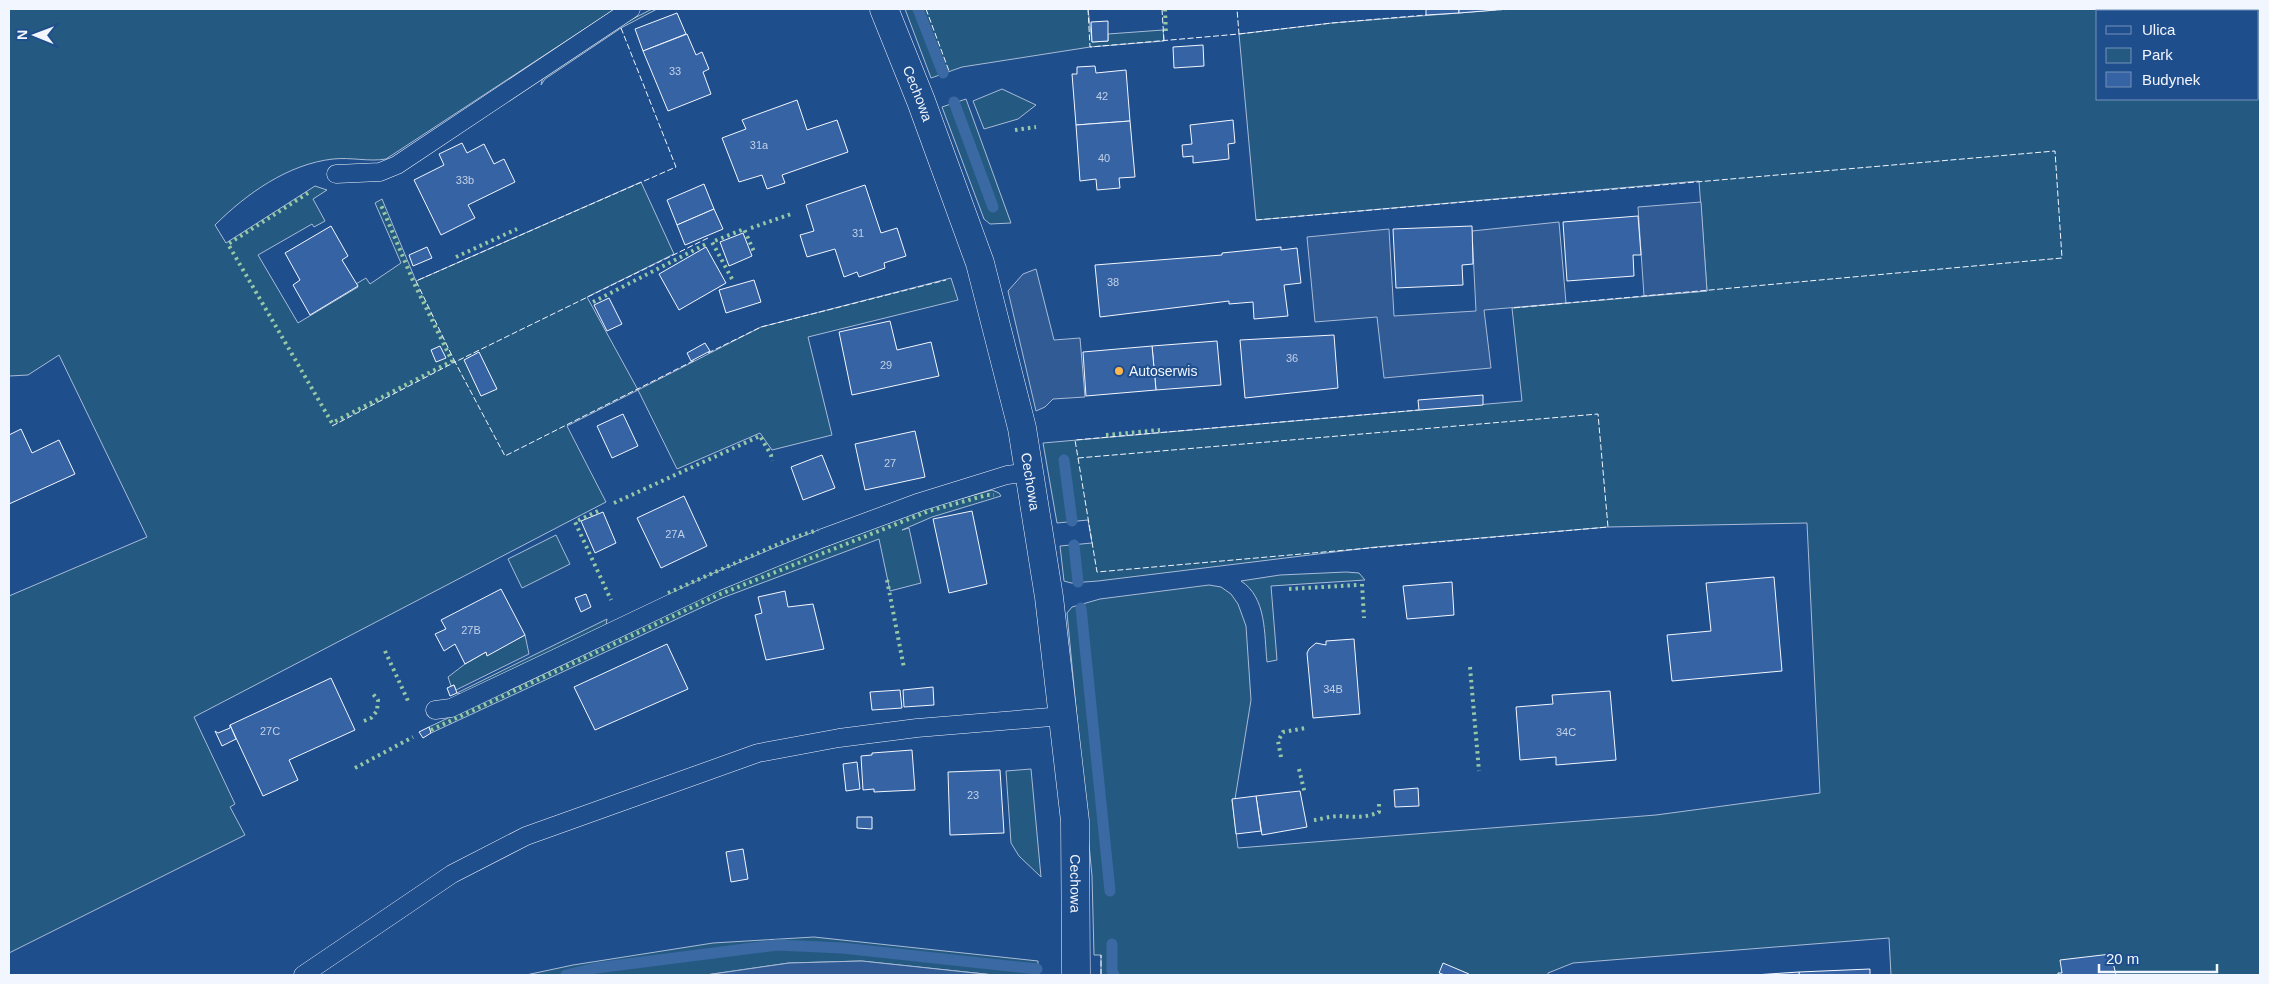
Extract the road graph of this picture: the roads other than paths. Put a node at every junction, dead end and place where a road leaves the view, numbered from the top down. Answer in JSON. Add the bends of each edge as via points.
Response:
{"nodes":[{"id":1,"x":631,"y":9,"type":"edge"},
{"id":2,"x":884,"y":9,"type":"edge"},
{"id":3,"x":336,"y":174,"type":"dead end"},
{"id":4,"x":1030,"y":472,"type":"junction"},
{"id":5,"x":435,"y":710,"type":"dead end"},
{"id":6,"x":1063,"y":716,"type":"junction"},
{"id":7,"x":303,"y":975,"type":"edge"},
{"id":8,"x":1076,"y":975,"type":"edge"}],
"edges":[{"from":1,"to":3,"type":"lane","via":[[397,165],[380,172]]},
{"from":2,"to":4,"type":"street","name":"Cechowa","via":[[980,262]]},
{"from":4,"to":5,"type":"lane","via":[[1007,475],[920,502],[823,538],[716,582],[451,708]]},
{"from":4,"to":6,"type":"street","name":"Cechowa"},
{"from":6,"to":7,"type":"lane","via":[[917,728],[758,753],[526,836],[452,874]]},
{"from":6,"to":8,"type":"street","name":"Cechowa","via":[[1075,821]]}]}
